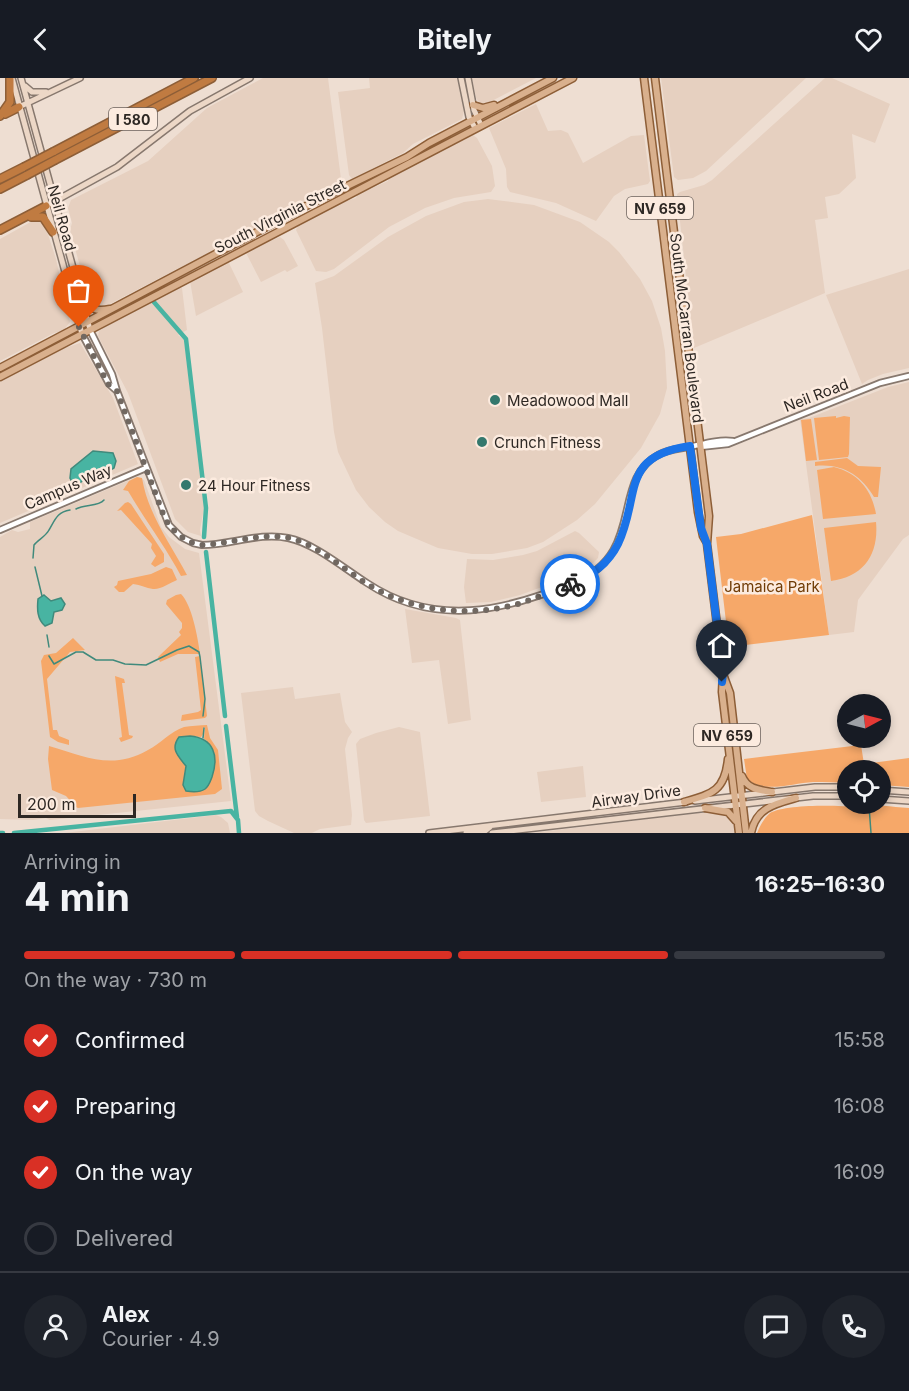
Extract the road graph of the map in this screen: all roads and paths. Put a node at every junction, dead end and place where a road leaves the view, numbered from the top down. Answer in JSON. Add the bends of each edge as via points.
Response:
{"nodes":[{"id":1,"x":11,"y":78,"type":"edge"},
{"id":2,"x":21,"y":78,"type":"edge"},
{"id":3,"x":80,"y":78,"type":"edge"},
{"id":4,"x":194,"y":78,"type":"edge"},
{"id":5,"x":212,"y":78,"type":"edge"},
{"id":6,"x":250,"y":78,"type":"edge"},
{"id":7,"x":461,"y":78,"type":"edge"},
{"id":8,"x":468,"y":78,"type":"edge"},
{"id":9,"x":553,"y":78,"type":"edge"},
{"id":10,"x":573,"y":78,"type":"edge"},
{"id":11,"x":644,"y":78,"type":"edge"},
{"id":12,"x":655,"y":78,"type":"edge"},
{"id":13,"x":23,"y":85,"type":"junction"},
{"id":14,"x":62,"y":87,"type":"junction"},
{"id":15,"x":509,"y":100,"type":"junction"},
{"id":16,"x":29,"y":103,"type":"junction"},
{"id":17,"x":474,"y":105,"type":"junction"},
{"id":18,"x":19,"y":107,"type":"junction"},
{"id":19,"x":0,"y":116,"type":"edge"},
{"id":20,"x":476,"y":123,"type":"junction"},
{"id":21,"x":34,"y":162,"type":"junction"},
{"id":22,"x":0,"y":179,"type":"edge"},
{"id":23,"x":0,"y":189,"type":"edge"},
{"id":24,"x":55,"y":201,"type":"junction"},
{"id":25,"x":46,"y":206,"type":"junction"},
{"id":26,"x":26,"y":217,"type":"junction"},
{"id":27,"x":0,"y":230,"type":"edge"},
{"id":28,"x":53,"y":232,"type":"junction"},
{"id":29,"x":81,"y":297,"type":"junction"},
{"id":30,"x":116,"y":308,"type":"junction"},
{"id":31,"x":87,"y":323,"type":"junction"},
{"id":32,"x":79,"y":327,"type":"junction"},
{"id":33,"x":90,"y":330,"type":"junction"},
{"id":34,"x":82,"y":334,"type":"junction"},
{"id":35,"x":0,"y":368,"type":"edge"},
{"id":36,"x":909,"y":376,"type":"edge"},
{"id":37,"x":0,"y":377,"type":"edge"},
{"id":38,"x":117,"y":391,"type":"junction"},
{"id":39,"x":700,"y":445,"type":"junction"},
{"id":40,"x":690,"y":446,"type":"junction"},
{"id":41,"x":147,"y":468,"type":"junction"},
{"id":42,"x":0,"y":530,"type":"edge"},
{"id":43,"x":707,"y":544,"type":"junction"},
{"id":44,"x":723,"y":673,"type":"junction"},
{"id":45,"x":729,"y":749,"type":"junction"},
{"id":46,"x":739,"y":770,"type":"junction"},
{"id":47,"x":837,"y":787,"type":"edge"},
{"id":48,"x":891,"y":791,"type":"edge"},
{"id":49,"x":772,"y":792,"type":"junction"},
{"id":50,"x":909,"y":792,"type":"edge"},
{"id":51,"x":739,"y":796,"type":"junction"},
{"id":52,"x":837,"y":796,"type":"edge"},
{"id":53,"x":796,"y":798,"type":"junction"},
{"id":54,"x":891,"y":800,"type":"edge"},
{"id":55,"x":909,"y":801,"type":"edge"},
{"id":56,"x":684,"y":802,"type":"junction"},
{"id":57,"x":740,"y":804,"type":"junction"},
{"id":58,"x":705,"y":808,"type":"junction"},
{"id":59,"x":738,"y":824,"type":"junction"},
{"id":60,"x":491,"y":830,"type":"edge"},
{"id":61,"x":429,"y":833,"type":"edge"},
{"id":62,"x":466,"y":833,"type":"edge"},
{"id":63,"x":739,"y":833,"type":"edge"},
{"id":64,"x":749,"y":833,"type":"edge"}],
"edges":[{"from":1,"to":18,"type":"main road","name":"Neil Road"},
{"from":1,"to":19,"type":"highway","via":[[11,98]]},
{"from":2,"to":13,"type":"main road","name":"Neil Road"},
{"from":3,"to":14,"type":"main road"},
{"from":4,"to":21,"type":"highway","number":"I 580","bridge":true},
{"from":5,"to":23,"type":"highway","number":"I 580","bridge":true},
{"from":6,"to":24,"type":"main road","via":[[198,106],[117,167]]},
{"from":7,"to":20,"type":"main road"},
{"from":8,"to":17,"type":"main road"},
{"from":9,"to":15,"type":"main road","name":"South Virginia Street"},
{"from":10,"to":20,"type":"main road","name":"South Virginia Street"},
{"from":11,"to":40,"type":"main road","name":"South McCarran Boulevard","number":"NV 659"},
{"from":12,"to":39,"type":"main road","name":"South McCarran Boulevard","number":"NV 659"},
{"from":13,"to":14,"type":"main road","via":[[39,93]]},
{"from":13,"to":16,"type":"main road","name":"Neil Road"},
{"from":14,"to":16,"type":"main road"},
{"from":15,"to":17,"type":"main road","via":[[483,108]]},
{"from":15,"to":20,"type":"main road","name":"South Virginia Street"},
{"from":16,"to":18,"type":"main road"},
{"from":16,"to":24,"type":"main road","name":"Neil Road"},
{"from":17,"to":20,"type":"main road"},
{"from":18,"to":19,"type":"highway"},
{"from":18,"to":21,"type":"main road","name":"Neil Road"},
{"from":20,"to":30,"type":"main road","name":"South Virginia Street","via":[[310,204]]},
{"from":20,"to":33,"type":"main road","name":"South Virginia Street"},
{"from":21,"to":22,"type":"highway","number":"I 580","bridge":true},
{"from":21,"to":25,"type":"main road","name":"Neil Road"},
{"from":24,"to":25,"type":"main road"},
{"from":24,"to":29,"type":"main road","name":"Neil Road"},
{"from":25,"to":26,"type":"highway"},
{"from":25,"to":28,"type":"main road","name":"Neil Road"},
{"from":26,"to":27,"type":"highway"},
{"from":26,"to":28,"type":"highway","via":[[43,217]]},
{"from":28,"to":32,"type":"main road","name":"Neil Road"},
{"from":29,"to":30,"type":"main road","via":[[95,310]]},
{"from":29,"to":31,"type":"main road","name":"Neil Road"},
{"from":30,"to":31,"type":"main road","name":"South Virginia Street"},
{"from":31,"to":32,"type":"main road","name":"South Virginia Street"},
{"from":31,"to":33,"type":"main road","name":"Neil Road"},
{"from":32,"to":34,"type":"main road","name":"Neil Road"},
{"from":32,"to":35,"type":"main road","name":"South Virginia Street"},
{"from":33,"to":34,"type":"main road","name":"South Virginia Street"},
{"from":33,"to":38,"type":"street","name":"Neil Road"},
{"from":34,"to":37,"type":"main road","name":"South Virginia Street"},
{"from":34,"to":38,"type":"street","name":"Neil Road","via":[[108,384]]},
{"from":36,"to":39,"type":"street","name":"Neil Road","via":[[880,383],[725,444]]},
{"from":38,"to":41,"type":"street","name":"Neil Road"},
{"from":39,"to":40,"type":"street","name":"Neil Road"},
{"from":39,"to":43,"type":"main road","name":"South McCarran Boulevard","number":"NV 659","via":[[709,516]]},
{"from":40,"to":41,"type":"street","name":"Neil Road","via":[[660,453],[639,472],[618,543],[594,572],[524,602],[476,610],[436,609],[391,597],[306,544],[288,538],[193,543],[169,525]]},
{"from":40,"to":43,"type":"main road","name":"South McCarran Boulevard","number":"NV 659","via":[[701,528]]},
{"from":41,"to":42,"type":"street","name":"Campus Way"},
{"from":43,"to":44,"type":"main road","name":"South McCarran Boulevard","number":"NV 659"},
{"from":44,"to":45,"type":"main road","name":"South McCarran Boulevard","number":"NV 659"},
{"from":44,"to":46,"type":"main road","name":"South McCarran Boulevard","number":"NV 659","via":[[730,693]]},
{"from":45,"to":51,"type":"main road","name":"South McCarran Boulevard","number":"NV 659"},
{"from":45,"to":56,"type":"main road","via":[[720,786],[708,795]]},
{"from":46,"to":49,"type":"main road","via":[[748,785]]},
{"from":46,"to":51,"type":"main road","name":"South McCarran Boulevard","number":"NV 659"},
{"from":47,"to":49,"type":"main road","name":"Airway Drive"},
{"from":48,"to":50,"type":"main road"},
{"from":49,"to":51,"type":"main road","name":"Airway Drive"},
{"from":51,"to":56,"type":"main road","name":"Airway Drive"},
{"from":51,"to":57,"type":"main road","name":"South McCarran Boulevard","number":"NV 659"},
{"from":52,"to":53,"type":"main road","name":"Airway Drive"},
{"from":53,"to":57,"type":"main road","name":"Airway Drive"},
{"from":53,"to":64,"type":"main road","via":[[762,810]]},
{"from":54,"to":55,"type":"main road"},
{"from":56,"to":60,"type":"main road","name":"Airway Drive"},
{"from":57,"to":58,"type":"main road","name":"Airway Drive"},
{"from":57,"to":59,"type":"main road","name":"South McCarran Boulevard","number":"NV 659"},
{"from":57,"to":64,"type":"main road","name":"South McCarran Boulevard","number":"NV 659"},
{"from":58,"to":59,"type":"main road","via":[[728,812]]},
{"from":58,"to":60,"type":"main road","name":"Airway Drive"},
{"from":59,"to":63,"type":"main road","name":"South McCarran Boulevard","number":"NV 659"},
{"from":60,"to":61,"type":"main road","name":"Airway Drive"},
{"from":60,"to":62,"type":"main road"}]}
